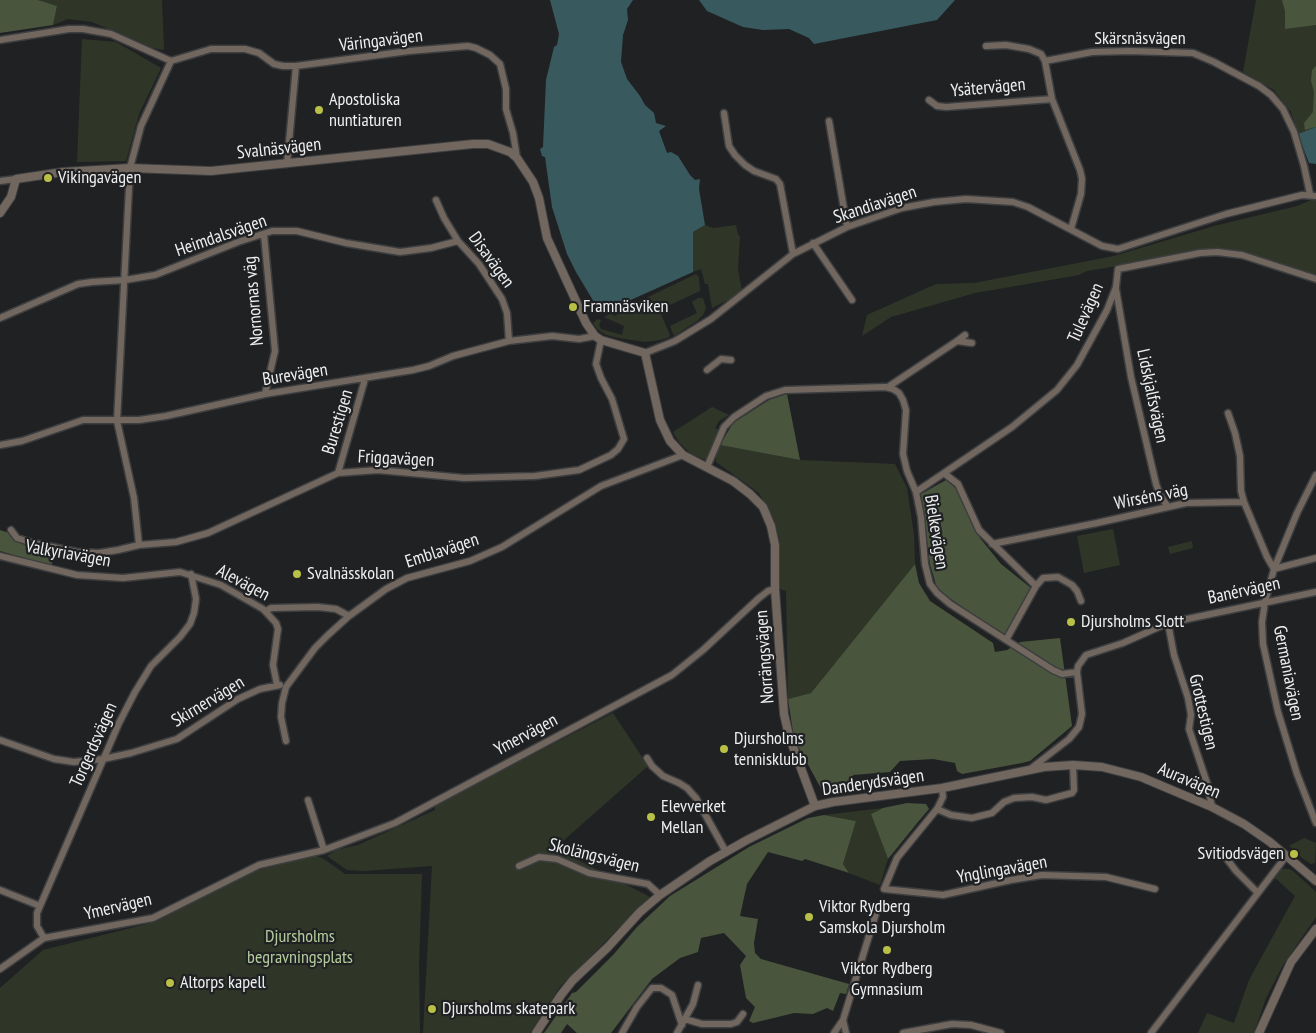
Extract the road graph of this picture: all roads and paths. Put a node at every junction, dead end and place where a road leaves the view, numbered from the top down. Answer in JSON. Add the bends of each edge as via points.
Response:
{"nodes":[{"id":1,"x":0,"y":40,"type":"edge"},
{"id":2,"x":986,"y":46,"type":"dead end"},
{"id":3,"x":171,"y":61,"type":"junction"},
{"id":4,"x":1045,"y":61,"type":"junction"},
{"id":5,"x":296,"y":66,"type":"junction"},
{"id":6,"x":1052,"y":99,"type":"junction"},
{"id":7,"x":929,"y":100,"type":"dead end"},
{"id":8,"x":724,"y":113,"type":"dead end"},
{"id":9,"x":828,"y":121,"type":"dead end"},
{"id":10,"x":517,"y":158,"type":"junction"},
{"id":11,"x":287,"y":164,"type":"junction"},
{"id":12,"x":130,"y":168,"type":"junction"},
{"id":13,"x":16,"y":179,"type":"junction"},
{"id":14,"x":0,"y":181,"type":"edge"},
{"id":15,"x":1313,"y":195,"type":"edge"},
{"id":16,"x":436,"y":200,"type":"dead end"},
{"id":17,"x":0,"y":213,"type":"edge"},
{"id":18,"x":847,"y":227,"type":"junction"},
{"id":19,"x":1071,"y":229,"type":"junction"},
{"id":20,"x":264,"y":234,"type":"junction"},
{"id":21,"x":458,"y":241,"type":"junction"},
{"id":22,"x":813,"y":243,"type":"junction"},
{"id":23,"x":794,"y":254,"type":"junction"},
{"id":24,"x":1316,"y":279,"type":"edge"},
{"id":25,"x":125,"y":280,"type":"junction"},
{"id":26,"x":1116,"y":287,"type":"junction"},
{"id":27,"x":852,"y":300,"type":"dead end"},
{"id":28,"x":0,"y":318,"type":"edge"},
{"id":29,"x":965,"y":335,"type":"dead end"},
{"id":30,"x":598,"y":338,"type":"junction"},
{"id":31,"x":509,"y":341,"type":"junction"},
{"id":32,"x":957,"y":341,"type":"junction"},
{"id":33,"x":972,"y":343,"type":"dead end"},
{"id":34,"x":645,"y":353,"type":"junction"},
{"id":35,"x":731,"y":360,"type":"dead end"},
{"id":36,"x":707,"y":370,"type":"dead end"},
{"id":37,"x":366,"y":379,"type":"junction"},
{"id":38,"x":888,"y":387,"type":"junction"},
{"id":39,"x":265,"y":394,"type":"junction"},
{"id":40,"x":1228,"y":413,"type":"dead end"},
{"id":41,"x":117,"y":420,"type":"junction"},
{"id":42,"x":0,"y":445,"type":"edge"},
{"id":43,"x":683,"y":455,"type":"junction"},
{"id":44,"x":707,"y":467,"type":"junction"},
{"id":45,"x":338,"y":473,"type":"junction"},
{"id":46,"x":945,"y":474,"type":"junction"},
{"id":47,"x":1316,"y":475,"type":"edge"},
{"id":48,"x":916,"y":492,"type":"junction"},
{"id":49,"x":1244,"y":502,"type":"junction"},
{"id":50,"x":1168,"y":507,"type":"junction"},
{"id":51,"x":10,"y":530,"type":"dead end"},
{"id":52,"x":992,"y":544,"type":"junction"},
{"id":53,"x":139,"y":545,"type":"junction"},
{"id":54,"x":0,"y":556,"type":"edge"},
{"id":55,"x":1316,"y":558,"type":"edge"},
{"id":56,"x":1274,"y":569,"type":"junction"},
{"id":57,"x":191,"y":574,"type":"junction"},
{"id":58,"x":1036,"y":586,"type":"junction"},
{"id":59,"x":775,"y":590,"type":"junction"},
{"id":60,"x":1316,"y":592,"type":"edge"},
{"id":61,"x":1081,"y":601,"type":"dead end"},
{"id":62,"x":1265,"y":602,"type":"junction"},
{"id":63,"x":266,"y":611,"type":"junction"},
{"id":64,"x":349,"y":616,"type":"junction"},
{"id":65,"x":1168,"y":623,"type":"junction"},
{"id":66,"x":1006,"y":640,"type":"junction"},
{"id":67,"x":1077,"y":672,"type":"junction"},
{"id":68,"x":277,"y":684,"type":"junction"},
{"id":69,"x":286,"y":687,"type":"junction"},
{"id":70,"x":0,"y":740,"type":"edge"},
{"id":71,"x":286,"y":741,"type":"dead end"},
{"id":72,"x":647,"y":758,"type":"dead end"},
{"id":73,"x":102,"y":759,"type":"junction"},
{"id":74,"x":1073,"y":765,"type":"junction"},
{"id":75,"x":1029,"y":770,"type":"junction"},
{"id":76,"x":942,"y":788,"type":"junction"},
{"id":77,"x":308,"y":800,"type":"dead end"},
{"id":78,"x":815,"y":806,"type":"junction"},
{"id":79,"x":1212,"y":807,"type":"junction"},
{"id":80,"x":937,"y":810,"type":"junction"},
{"id":81,"x":1316,"y":823,"type":"edge"},
{"id":82,"x":324,"y":850,"type":"junction"},
{"id":83,"x":1220,"y":850,"type":"dead end"},
{"id":84,"x":726,"y":852,"type":"junction"},
{"id":85,"x":1287,"y":855,"type":"junction"},
{"id":86,"x":519,"y":866,"type":"dead end"},
{"id":87,"x":1315,"y":877,"type":"edge"},
{"id":88,"x":1154,"y":889,"type":"dead end"},
{"id":89,"x":0,"y":890,"type":"edge"},
{"id":90,"x":1258,"y":892,"type":"junction"},
{"id":91,"x":660,"y":895,"type":"junction"},
{"id":92,"x":40,"y":906,"type":"junction"},
{"id":93,"x":877,"y":910,"type":"dead end"},
{"id":94,"x":1316,"y":929,"type":"edge"},
{"id":95,"x":44,"y":938,"type":"junction"},
{"id":96,"x":0,"y":969,"type":"edge"},
{"id":97,"x":698,"y":985,"type":"dead end"},
{"id":98,"x":742,"y":1014,"type":"dead end"},
{"id":99,"x":843,"y":1020,"type":"junction"},
{"id":100,"x":683,"y":1022,"type":"junction"},
{"id":101,"x":536,"y":1033,"type":"edge"},
{"id":102,"x":622,"y":1033,"type":"edge"},
{"id":103,"x":677,"y":1033,"type":"edge"},
{"id":104,"x":834,"y":1033,"type":"edge"},
{"id":105,"x":846,"y":1033,"type":"edge"},
{"id":106,"x":903,"y":1033,"type":"edge"},
{"id":107,"x":1001,"y":1033,"type":"edge"},
{"id":108,"x":1151,"y":1033,"type":"edge"},
{"id":109,"x":1258,"y":1033,"type":"edge"}],
"edges":[{"from":1,"to":3,"type":"street","via":[[83,29],[111,34]]},
{"from":2,"to":4,"type":"street","via":[[1029,49],[1041,54]]},
{"from":3,"to":5,"type":"street","name":"Väringavägen","via":[[211,50],[245,49],[259,52],[274,64]]},
{"from":3,"to":12,"type":"street","via":[[142,126]]},
{"from":4,"to":6,"type":"street","name":"Ysätervägen"},
{"from":4,"to":15,"type":"street","name":"Skärsnäsvägen","via":[[1092,52],[1130,51],[1193,53],[1214,62],[1259,86],[1284,109]]},
{"from":5,"to":10,"type":"street","name":"Väringavägen","via":[[410,51],[476,48],[500,64]]},
{"from":5,"to":11,"type":"street"},
{"from":6,"to":7,"type":"street","name":"Ysätervägen","via":[[946,107],[937,106]]},
{"from":6,"to":19,"type":"street","name":"Ysätervägen","via":[[1082,179]]},
{"from":8,"to":23,"type":"street","via":[[728,146],[735,155],[754,171],[776,179],[780,184]]},
{"from":9,"to":18,"type":"street"},
{"from":10,"to":11,"type":"street","name":"Svalnäsvägen","via":[[488,144],[473,144]]},
{"from":10,"to":30,"type":"street","name":"Svalnäsvägen","via":[[539,198],[552,252],[584,320]]},
{"from":11,"to":12,"type":"street","name":"Svalnäsvägen","via":[[211,170]]},
{"from":12,"to":13,"type":"street","name":"Svalnäsvägen"},
{"from":12,"to":25,"type":"street"},
{"from":13,"to":14,"type":"street","name":"Svalnäsvägen"},
{"from":13,"to":17,"type":"street","via":[[11,197]]},
{"from":15,"to":19,"type":"street","name":"Skandiavägen","via":[[1226,214],[1118,249],[1102,246]]},
{"from":16,"to":21,"type":"street","name":"Disavägen"},
{"from":18,"to":19,"type":"street","name":"Skandiavägen","via":[[902,208],[966,199],[1013,202]]},
{"from":18,"to":22,"type":"street","name":"Skandiavägen"},
{"from":20,"to":21,"type":"street","name":"Heimdalsvägen","via":[[297,231],[400,252]]},
{"from":20,"to":25,"type":"street","name":"Heimdalsvägen","via":[[155,275]]},
{"from":20,"to":39,"type":"street","name":"Nornornas väg","via":[[275,345]]},
{"from":21,"to":31,"type":"street","name":"Disavägen","via":[[479,264],[502,299],[507,313]]},
{"from":22,"to":23,"type":"street","name":"Skandiavägen"},
{"from":22,"to":27,"type":"street"},
{"from":23,"to":34,"type":"street","name":"Skandiavägen","via":[[711,319],[675,341]]},
{"from":24,"to":26,"type":"street","name":"Tulevägen","via":[[1242,255],[1217,252],[1118,269]]},
{"from":25,"to":28,"type":"street","name":"Heimdalsvägen","via":[[78,284]]},
{"from":25,"to":41,"type":"street"},
{"from":26,"to":46,"type":"street","name":"Tulevägen","via":[[1108,310],[1086,351],[1057,390],[1012,427]]},
{"from":26,"to":50,"type":"street","name":"Lidskjalfsvägen","via":[[1131,377],[1156,484]]},
{"from":29,"to":32,"type":"street"},
{"from":30,"to":31,"type":"street","name":"Burevägen","via":[[552,336]]},
{"from":30,"to":34,"type":"street"},
{"from":30,"to":45,"type":"street","name":"Friggavägen","via":[[596,364],[624,438],[618,450],[608,458],[579,470],[535,476],[464,478],[378,470]]},
{"from":31,"to":37,"type":"street","name":"Burevägen","via":[[428,366]]},
{"from":32,"to":33,"type":"street"},
{"from":32,"to":38,"type":"street"},
{"from":34,"to":43,"type":"street","via":[[665,433]]},
{"from":35,"to":36,"type":"street","via":[[721,359]]},
{"from":37,"to":39,"type":"street","name":"Burevägen"},
{"from":37,"to":45,"type":"street","name":"Burestigen"},
{"from":38,"to":44,"type":"street","via":[[785,390],[766,396],[734,416],[724,427]]},
{"from":38,"to":48,"type":"street","name":"Bielkevägen","via":[[899,393],[906,410],[903,459]]},
{"from":39,"to":41,"type":"street","name":"Burevägen","via":[[166,416]]},
{"from":40,"to":49,"type":"street","via":[[1240,456]]},
{"from":41,"to":42,"type":"street","name":"Burevägen","via":[[83,420],[22,441]]},
{"from":41,"to":53,"type":"street","via":[[134,498]]},
{"from":43,"to":44,"type":"street"},
{"from":43,"to":64,"type":"street","name":"Emblavägen","via":[[600,486],[502,546],[470,561],[407,578]]},
{"from":44,"to":59,"type":"street","via":[[733,480],[763,508],[771,526],[774,545]]},
{"from":45,"to":53,"type":"street","name":"Friggavägen","via":[[208,533],[176,542]]},
{"from":46,"to":48,"type":"street","name":"Tulevägen"},
{"from":46,"to":52,"type":"street","via":[[958,484],[979,530]]},
{"from":47,"to":56,"type":"street","name":"Germaniavägen"},
{"from":48,"to":66,"type":"street","name":"Bielkevägen","via":[[930,584],[950,604]]},
{"from":49,"to":50,"type":"street","name":"Wirséns väg","via":[[1186,503]]},
{"from":49,"to":56,"type":"street"},
{"from":50,"to":52,"type":"street","name":"Wirséns väg"},
{"from":51,"to":53,"type":"street","name":"Friggavägen","via":[[17,538],[77,552],[99,553]]},
{"from":52,"to":58,"type":"street"},
{"from":54,"to":57,"type":"street","name":"Valkyriavägen","via":[[59,571],[100,577]]},
{"from":55,"to":56,"type":"street"},
{"from":56,"to":62,"type":"street","name":"Germaniavägen"},
{"from":57,"to":63,"type":"street","name":"Alevägen","via":[[221,585]]},
{"from":57,"to":73,"type":"street","name":"Torgerdsvägen","via":[[196,600],[190,624],[151,666]]},
{"from":58,"to":61,"type":"street","via":[[1043,578],[1058,577],[1072,585]]},
{"from":58,"to":66,"type":"street"},
{"from":59,"to":78,"type":"street","name":"Norrängsvägen","via":[[788,736]]},
{"from":59,"to":82,"type":"street","name":"Ymervägen","via":[[759,598],[672,675],[395,824]]},
{"from":60,"to":62,"type":"street","name":"Banérvägen"},
{"from":62,"to":65,"type":"street","name":"Banérvägen"},
{"from":62,"to":81,"type":"street","name":"Germaniavägen","via":[[1263,644],[1278,712]]},
{"from":63,"to":64,"type":"street","via":[[271,608],[318,607]]},
{"from":63,"to":68,"type":"street","name":"Alevägen","via":[[278,629],[273,665]]},
{"from":64,"to":69,"type":"street","name":"Emblavägen","via":[[315,648]]},
{"from":65,"to":67,"type":"street","name":"Banérvägen","via":[[1086,655]]},
{"from":65,"to":79,"type":"street","name":"Grottestigen","via":[[1188,698],[1189,729]]},
{"from":66,"to":67,"type":"street","name":"Bielkevägen","via":[[1053,670],[1062,674]]},
{"from":67,"to":75,"type":"street","via":[[1082,714],[1079,727],[1069,739]]},
{"from":68,"to":69,"type":"street"},
{"from":68,"to":73,"type":"street","name":"Skirnervägen","via":[[238,698],[178,739]]},
{"from":69,"to":71,"type":"street","name":"Emblavägen","via":[[281,717]]},
{"from":70,"to":73,"type":"street","name":"Skirnervägen","via":[[54,759],[74,762]]},
{"from":72,"to":84,"type":"street","via":[[663,776],[687,788],[696,798]]},
{"from":73,"to":92,"type":"street","name":"Torgerdsvägen"},
{"from":74,"to":75,"type":"street","name":"Auravägen"},
{"from":74,"to":79,"type":"street","name":"Auravägen","via":[[1141,777]]},
{"from":74,"to":80,"type":"street","via":[[1072,793],[1046,800],[1014,798],[992,813],[972,818]]},
{"from":75,"to":76,"type":"street","name":"Danderydsvägen"},
{"from":76,"to":78,"type":"street","name":"Danderydsvägen"},
{"from":76,"to":80,"type":"street"},
{"from":77,"to":82,"type":"street"},
{"from":78,"to":84,"type":"street","name":"Danderydsvägen"},
{"from":79,"to":85,"type":"street","name":"Auravägen","via":[[1244,824]]},
{"from":80,"to":88,"type":"street","name":"Ynglingavägen","via":[[897,858],[884,889],[943,895],[1042,875],[1106,877]]},
{"from":82,"to":95,"type":"street","name":"Ymervägen","via":[[259,865],[153,918]]},
{"from":83,"to":90,"type":"street"},
{"from":84,"to":91,"type":"street","name":"Danderydsvägen"},
{"from":85,"to":87,"type":"street","name":"Auravägen"},
{"from":85,"to":90,"type":"street"},
{"from":86,"to":91,"type":"street","name":"Skolängsvägen","via":[[539,857],[557,859],[589,873],[648,884]]},
{"from":89,"to":92,"type":"street"},
{"from":90,"to":108,"type":"street"},
{"from":91,"to":101,"type":"street","name":"Danderydsvägen","via":[[574,980]]},
{"from":92,"to":95,"type":"street","name":"Torgerdsvägen","via":[[36,920]]},
{"from":93,"to":99,"type":"street"},
{"from":94,"to":109,"type":"street","via":[[1291,962]]},
{"from":95,"to":96,"type":"street","name":"Ymervägen"},
{"from":97,"to":100,"type":"street"},
{"from":98,"to":100,"type":"street","via":[[737,1022],[731,1024]]},
{"from":99,"to":104,"type":"street"},
{"from":99,"to":105,"type":"street"},
{"from":100,"to":102,"type":"street","via":[[672,995],[661,988],[652,988]]},
{"from":100,"to":103,"type":"street"},
{"from":106,"to":107,"type":"street","via":[[952,1024]]}]}
